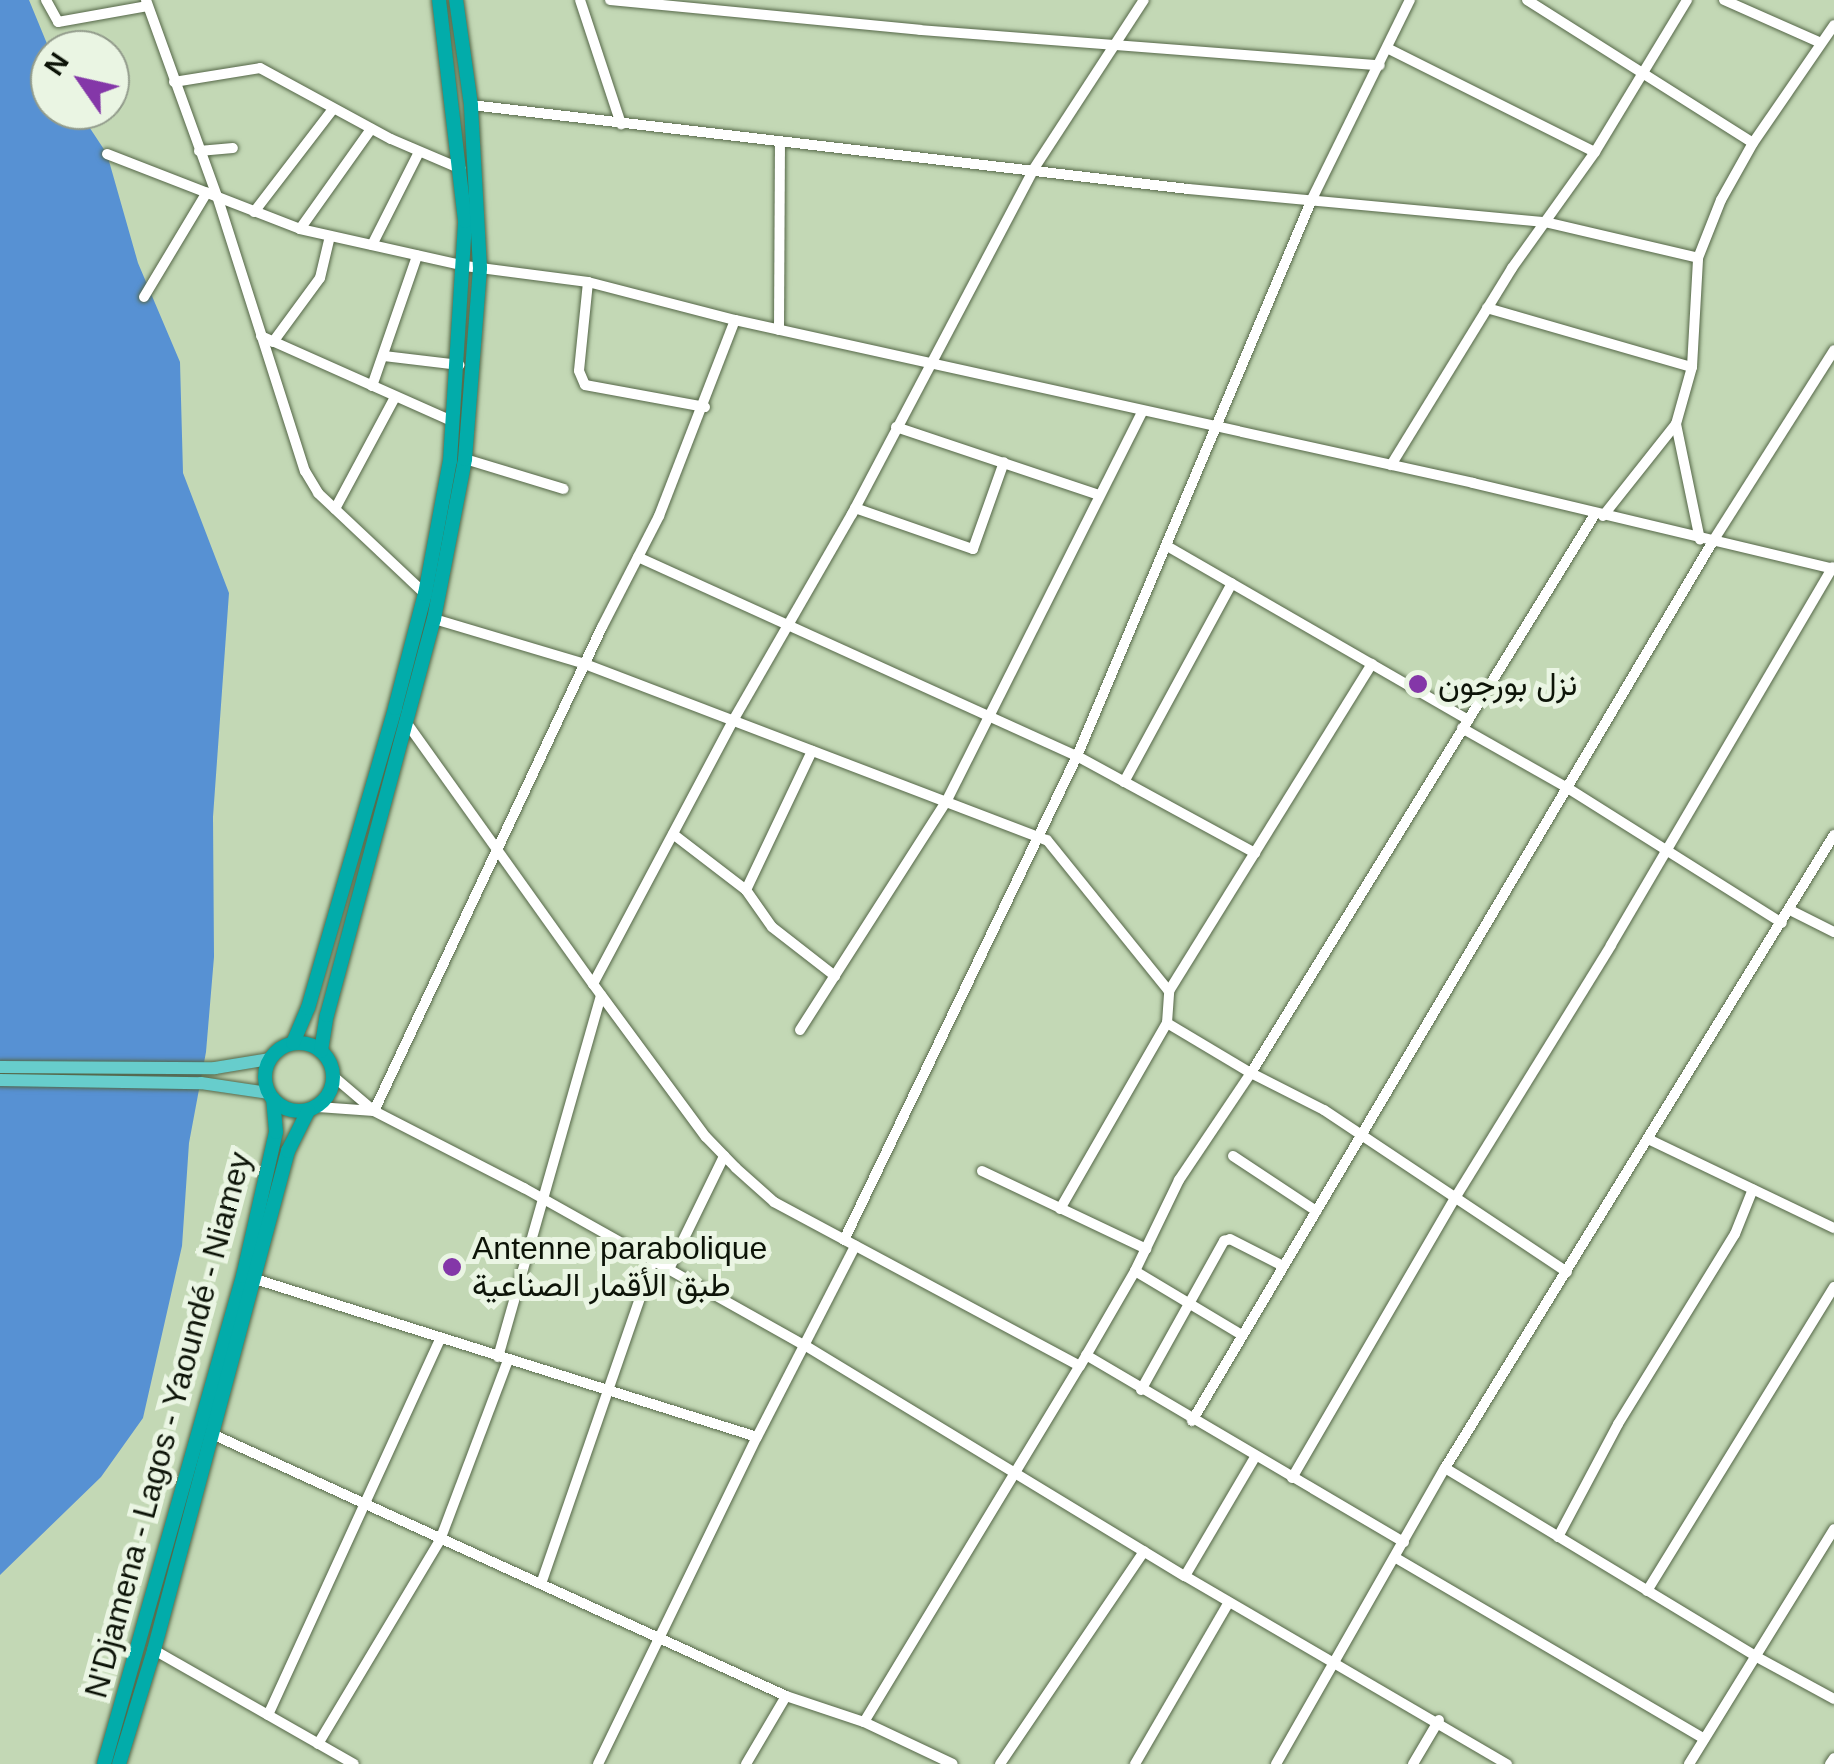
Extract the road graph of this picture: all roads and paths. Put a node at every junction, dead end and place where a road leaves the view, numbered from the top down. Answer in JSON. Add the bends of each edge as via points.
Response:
{"nodes":[{"id":1,"x":46,"y":0,"type":"edge"},
{"id":2,"x":439,"y":0,"type":"edge"},
{"id":3,"x":456,"y":0,"type":"edge"},
{"id":4,"x":580,"y":0,"type":"edge"},
{"id":5,"x":610,"y":0,"type":"edge"},
{"id":6,"x":1144,"y":0,"type":"edge"},
{"id":7,"x":1410,"y":0,"type":"edge"},
{"id":8,"x":1527,"y":0,"type":"edge"},
{"id":9,"x":1687,"y":0,"type":"edge"},
{"id":10,"x":1724,"y":0,"type":"edge"},
{"id":11,"x":1758,"y":0,"type":"edge"},
{"id":12,"x":147,"y":3,"type":"edge"},
{"id":13,"x":1752,"y":12,"type":"junction"},
{"id":14,"x":1834,"y":25,"type":"edge"},
{"id":15,"x":1819,"y":42,"type":"junction"},
{"id":16,"x":1115,"y":46,"type":"junction"},
{"id":17,"x":1389,"y":49,"type":"junction"},
{"id":18,"x":1380,"y":65,"type":"junction"},
{"id":19,"x":1643,"y":74,"type":"junction"},
{"id":20,"x":174,"y":82,"type":"junction"},
{"id":21,"x":471,"y":104,"type":"junction"},
{"id":22,"x":333,"y":109,"type":"junction"},
{"id":23,"x":621,"y":124,"type":"junction"},
{"id":24,"x":371,"y":129,"type":"junction"},
{"id":25,"x":780,"y":142,"type":"junction"},
{"id":26,"x":1753,"y":143,"type":"junction"},
{"id":27,"x":233,"y":148,"type":"dead end"},
{"id":28,"x":200,"y":151,"type":"junction"},
{"id":29,"x":418,"y":152,"type":"junction"},
{"id":30,"x":1595,"y":152,"type":"junction"},
{"id":31,"x":107,"y":154,"type":"dead end"},
{"id":32,"x":461,"y":169,"type":"junction"},
{"id":33,"x":1033,"y":170,"type":"junction"},
{"id":34,"x":212,"y":194,"type":"junction"},
{"id":35,"x":1312,"y":199,"type":"junction"},
{"id":36,"x":254,"y":212,"type":"junction"},
{"id":37,"x":1545,"y":222,"type":"junction"},
{"id":38,"x":300,"y":228,"type":"junction"},
{"id":39,"x":330,"y":236,"type":"junction"},
{"id":40,"x":372,"y":246,"type":"junction"},
{"id":41,"x":417,"y":256,"type":"junction"},
{"id":42,"x":1698,"y":258,"type":"junction"},
{"id":43,"x":472,"y":267,"type":"junction"},
{"id":44,"x":588,"y":282,"type":"junction"},
{"id":45,"x":144,"y":297,"type":"dead end"},
{"id":46,"x":1487,"y":308,"type":"junction"},
{"id":47,"x":735,"y":320,"type":"junction"},
{"id":48,"x":779,"y":330,"type":"junction"},
{"id":49,"x":260,"y":335,"type":"junction"},
{"id":50,"x":273,"y":342,"type":"junction"},
{"id":51,"x":1834,"y":350,"type":"edge"},
{"id":52,"x":384,"y":356,"type":"junction"},
{"id":53,"x":928,"y":363,"type":"junction"},
{"id":54,"x":459,"y":365,"type":"junction"},
{"id":55,"x":1692,"y":367,"type":"junction"},
{"id":56,"x":372,"y":386,"type":"junction"},
{"id":57,"x":395,"y":397,"type":"junction"},
{"id":58,"x":705,"y":407,"type":"junction"},
{"id":59,"x":1142,"y":412,"type":"junction"},
{"id":60,"x":454,"y":422,"type":"junction"},
{"id":61,"x":1676,"y":424,"type":"junction"},
{"id":62,"x":896,"y":427,"type":"junction"},
{"id":63,"x":1218,"y":429,"type":"junction"},
{"id":64,"x":464,"y":459,"type":"junction"},
{"id":65,"x":1004,"y":462,"type":"junction"},
{"id":66,"x":1391,"y":464,"type":"junction"},
{"id":67,"x":564,"y":490,"type":"dead end"},
{"id":68,"x":1099,"y":495,"type":"junction"},
{"id":69,"x":855,"y":508,"type":"junction"},
{"id":70,"x":336,"y":509,"type":"junction"},
{"id":71,"x":1599,"y":515,"type":"junction"},
{"id":72,"x":1700,"y":540,"type":"junction"},
{"id":73,"x":1713,"y":541,"type":"junction"},
{"id":74,"x":1167,"y":546,"type":"junction"},
{"id":75,"x":638,"y":556,"type":"junction"},
{"id":76,"x":1834,"y":568,"type":"edge"},
{"id":77,"x":1232,"y":583,"type":"junction"},
{"id":78,"x":424,"y":594,"type":"junction"},
{"id":79,"x":434,"y":619,"type":"junction"},
{"id":80,"x":787,"y":626,"type":"junction"},
{"id":81,"x":584,"y":664,"type":"junction"},
{"id":82,"x":1372,"y":664,"type":"junction"},
{"id":83,"x":986,"y":715,"type":"junction"},
{"id":84,"x":734,"y":719,"type":"junction"},
{"id":85,"x":406,"y":722,"type":"junction"},
{"id":86,"x":1465,"y":724,"type":"junction"},
{"id":87,"x":812,"y":751,"type":"junction"},
{"id":88,"x":1077,"y":756,"type":"junction"},
{"id":89,"x":1124,"y":782,"type":"junction"},
{"id":90,"x":1566,"y":787,"type":"junction"},
{"id":91,"x":946,"y":802,"type":"junction"},
{"id":92,"x":673,"y":834,"type":"junction"},
{"id":93,"x":1834,"y":835,"type":"edge"},
{"id":94,"x":1038,"y":837,"type":"junction"},
{"id":95,"x":1667,"y":850,"type":"junction"},
{"id":96,"x":497,"y":853,"type":"junction"},
{"id":97,"x":1255,"y":853,"type":"junction"},
{"id":98,"x":746,"y":890,"type":"junction"},
{"id":99,"x":1790,"y":910,"type":"junction"},
{"id":100,"x":1782,"y":924,"type":"junction"},
{"id":101,"x":1834,"y":932,"type":"edge"},
{"id":102,"x":835,"y":976,"type":"junction"},
{"id":103,"x":593,"y":984,"type":"junction"},
{"id":104,"x":1169,"y":991,"type":"junction"},
{"id":105,"x":601,"y":995,"type":"junction"},
{"id":106,"x":1167,"y":1023,"type":"junction"},
{"id":107,"x":800,"y":1030,"type":"dead end"},
{"id":108,"x":293,"y":1044,"type":"junction"},
{"id":109,"x":322,"y":1051,"type":"junction"},
{"id":110,"x":270,"y":1059,"type":"junction"},
{"id":111,"x":0,"y":1067,"type":"edge"},
{"id":112,"x":1251,"y":1074,"type":"junction"},
{"id":113,"x":333,"y":1076,"type":"junction"},
{"id":114,"x":0,"y":1080,"type":"edge"},
{"id":115,"x":271,"y":1096,"type":"junction"},
{"id":116,"x":313,"y":1109,"type":"junction"},
{"id":117,"x":374,"y":1110,"type":"junction"},
{"id":118,"x":1361,"y":1135,"type":"junction"},
{"id":119,"x":1650,"y":1140,"type":"junction"},
{"id":120,"x":724,"y":1156,"type":"junction"},
{"id":121,"x":1234,"y":1156,"type":"dead end"},
{"id":122,"x":982,"y":1171,"type":"dead end"},
{"id":123,"x":1753,"y":1189,"type":"junction"},
{"id":124,"x":1455,"y":1198,"type":"junction"},
{"id":125,"x":544,"y":1199,"type":"junction"},
{"id":126,"x":1060,"y":1209,"type":"junction"},
{"id":127,"x":1316,"y":1211,"type":"junction"},
{"id":128,"x":1834,"y":1228,"type":"edge"},
{"id":129,"x":850,"y":1243,"type":"junction"},
{"id":130,"x":1146,"y":1249,"type":"junction"},
{"id":131,"x":654,"y":1260,"type":"junction"},
{"id":132,"x":1283,"y":1266,"type":"junction"},
{"id":133,"x":669,"y":1269,"type":"junction"},
{"id":134,"x":1135,"y":1271,"type":"junction"},
{"id":135,"x":1567,"y":1272,"type":"junction"},
{"id":136,"x":255,"y":1280,"type":"junction"},
{"id":137,"x":1834,"y":1287,"type":"edge"},
{"id":138,"x":1189,"y":1301,"type":"junction"},
{"id":139,"x":1242,"y":1336,"type":"junction"},
{"id":140,"x":440,"y":1339,"type":"junction"},
{"id":141,"x":806,"y":1346,"type":"junction"},
{"id":142,"x":503,"y":1359,"type":"junction"},
{"id":143,"x":1083,"y":1360,"type":"junction"},
{"id":144,"x":608,"y":1390,"type":"junction"},
{"id":145,"x":1141,"y":1390,"type":"junction"},
{"id":146,"x":1192,"y":1421,"type":"junction"},
{"id":147,"x":212,"y":1434,"type":"junction"},
{"id":148,"x":756,"y":1437,"type":"junction"},
{"id":149,"x":1255,"y":1457,"type":"junction"},
{"id":150,"x":1445,"y":1468,"type":"junction"},
{"id":151,"x":1013,"y":1473,"type":"junction"},
{"id":152,"x":1292,"y":1478,"type":"junction"},
{"id":153,"x":366,"y":1505,"type":"junction"},
{"id":154,"x":1832,"y":1535,"type":"edge"},
{"id":155,"x":1558,"y":1537,"type":"junction"},
{"id":156,"x":440,"y":1540,"type":"junction"},
{"id":157,"x":1404,"y":1542,"type":"junction"},
{"id":158,"x":1144,"y":1552,"type":"junction"},
{"id":159,"x":1396,"y":1558,"type":"junction"},
{"id":160,"x":1185,"y":1576,"type":"junction"},
{"id":161,"x":541,"y":1584,"type":"junction"},
{"id":162,"x":1647,"y":1591,"type":"junction"},
{"id":163,"x":1229,"y":1602,"type":"junction"},
{"id":164,"x":661,"y":1637,"type":"junction"},
{"id":165,"x":154,"y":1650,"type":"junction"},
{"id":166,"x":1754,"y":1656,"type":"junction"},
{"id":167,"x":1338,"y":1662,"type":"junction"},
{"id":168,"x":786,"y":1696,"type":"junction"},
{"id":169,"x":1834,"y":1698,"type":"edge"},
{"id":170,"x":268,"y":1715,"type":"junction"},
{"id":171,"x":125,"y":1718,"type":"junction"},
{"id":172,"x":1438,"y":1720,"type":"junction"},
{"id":173,"x":864,"y":1722,"type":"junction"},
{"id":174,"x":1704,"y":1739,"type":"junction"},
{"id":175,"x":318,"y":1744,"type":"junction"},
{"id":176,"x":1834,"y":1758,"type":"edge"},
{"id":177,"x":104,"y":1764,"type":"edge"},
{"id":178,"x":119,"y":1764,"type":"edge"},
{"id":179,"x":354,"y":1764,"type":"edge"},
{"id":180,"x":598,"y":1764,"type":"edge"},
{"id":181,"x":746,"y":1764,"type":"edge"},
{"id":182,"x":953,"y":1764,"type":"edge"},
{"id":183,"x":1000,"y":1764,"type":"edge"},
{"id":184,"x":1135,"y":1764,"type":"edge"},
{"id":185,"x":1276,"y":1764,"type":"edge"},
{"id":186,"x":1413,"y":1764,"type":"edge"},
{"id":187,"x":1506,"y":1764,"type":"edge"},
{"id":188,"x":1689,"y":1764,"type":"edge"},
{"id":189,"x":1830,"y":1764,"type":"edge"}],
"edges":[{"from":1,"to":12,"type":"street","via":[[58,22]]},
{"from":2,"to":32,"type":"highway"},
{"from":3,"to":21,"type":"highway"},
{"from":4,"to":23,"type":"street"},
{"from":5,"to":16,"type":"street"},
{"from":6,"to":16,"type":"street"},
{"from":7,"to":17,"type":"street"},
{"from":8,"to":19,"type":"street"},
{"from":9,"to":19,"type":"street"},
{"from":10,"to":13,"type":"street"},
{"from":11,"to":13,"type":"street"},
{"from":12,"to":20,"type":"street"},
{"from":13,"to":15,"type":"street"},
{"from":14,"to":15,"type":"street"},
{"from":15,"to":26,"type":"street"},
{"from":16,"to":18,"type":"street"},
{"from":16,"to":33,"type":"street"},
{"from":17,"to":18,"type":"street"},
{"from":17,"to":30,"type":"street"},
{"from":18,"to":35,"type":"street"},
{"from":19,"to":26,"type":"street"},
{"from":19,"to":30,"type":"street"},
{"from":20,"to":22,"type":"street","via":[[260,68]]},
{"from":20,"to":28,"type":"street"},
{"from":21,"to":23,"type":"street"},
{"from":21,"to":43,"type":"highway"},
{"from":22,"to":24,"type":"street"},
{"from":22,"to":36,"type":"street"},
{"from":23,"to":25,"type":"street"},
{"from":24,"to":29,"type":"street"},
{"from":24,"to":38,"type":"street"},
{"from":25,"to":33,"type":"street"},
{"from":25,"to":48,"type":"street"},
{"from":26,"to":42,"type":"street"},
{"from":27,"to":28,"type":"street"},
{"from":28,"to":34,"type":"street"},
{"from":29,"to":32,"type":"street"},
{"from":29,"to":40,"type":"street"},
{"from":30,"to":37,"type":"street"},
{"from":31,"to":34,"type":"street"},
{"from":32,"to":43,"type":"highway"},
{"from":33,"to":35,"type":"street"},
{"from":33,"to":53,"type":"street"},
{"from":34,"to":36,"type":"street"},
{"from":34,"to":45,"type":"street"},
{"from":34,"to":49,"type":"street"},
{"from":35,"to":37,"type":"street"},
{"from":35,"to":63,"type":"street"},
{"from":36,"to":38,"type":"street"},
{"from":37,"to":42,"type":"street"},
{"from":37,"to":46,"type":"street"},
{"from":38,"to":39,"type":"street"},
{"from":39,"to":40,"type":"street"},
{"from":39,"to":50,"type":"street","via":[[320,278]]},
{"from":40,"to":41,"type":"street"},
{"from":41,"to":43,"type":"street"},
{"from":41,"to":52,"type":"street"},
{"from":42,"to":55,"type":"street"},
{"from":43,"to":44,"type":"street"},
{"from":43,"to":54,"type":"highway"},
{"from":43,"to":64,"type":"highway"},
{"from":44,"to":47,"type":"street"},
{"from":44,"to":58,"type":"street","via":[[584,385]]},
{"from":46,"to":55,"type":"street"},
{"from":46,"to":66,"type":"street"},
{"from":47,"to":48,"type":"street"},
{"from":47,"to":58,"type":"street"},
{"from":48,"to":53,"type":"street"},
{"from":49,"to":50,"type":"street"},
{"from":49,"to":70,"type":"street","via":[[305,471]]},
{"from":50,"to":56,"type":"street"},
{"from":51,"to":73,"type":"street"},
{"from":52,"to":54,"type":"street"},
{"from":52,"to":56,"type":"street"},
{"from":53,"to":59,"type":"street"},
{"from":53,"to":62,"type":"street"},
{"from":54,"to":60,"type":"highway"},
{"from":55,"to":61,"type":"street"},
{"from":56,"to":57,"type":"street"},
{"from":57,"to":60,"type":"street"},
{"from":57,"to":70,"type":"street"},
{"from":58,"to":75,"type":"street"},
{"from":59,"to":63,"type":"street"},
{"from":59,"to":68,"type":"street"},
{"from":60,"to":78,"type":"highway"},
{"from":61,"to":71,"type":"street"},
{"from":61,"to":72,"type":"street"},
{"from":62,"to":65,"type":"street"},
{"from":62,"to":69,"type":"street"},
{"from":63,"to":66,"type":"street"},
{"from":63,"to":74,"type":"street"},
{"from":64,"to":67,"type":"street"},
{"from":64,"to":79,"type":"highway"},
{"from":65,"to":68,"type":"street"},
{"from":65,"to":69,"type":"street","via":[[973,549]]},
{"from":66,"to":71,"type":"street"},
{"from":68,"to":83,"type":"street"},
{"from":69,"to":80,"type":"street"},
{"from":70,"to":78,"type":"street"},
{"from":71,"to":72,"type":"street"},
{"from":71,"to":86,"type":"street"},
{"from":72,"to":73,"type":"street"},
{"from":73,"to":76,"type":"street"},
{"from":73,"to":90,"type":"street"},
{"from":74,"to":77,"type":"street"},
{"from":74,"to":88,"type":"street"},
{"from":75,"to":80,"type":"street"},
{"from":75,"to":81,"type":"street"},
{"from":76,"to":95,"type":"street"},
{"from":77,"to":82,"type":"street"},
{"from":77,"to":89,"type":"street"},
{"from":78,"to":108,"type":"highway"},
{"from":79,"to":81,"type":"street"},
{"from":79,"to":85,"type":"highway"},
{"from":80,"to":83,"type":"street"},
{"from":80,"to":84,"type":"street"},
{"from":81,"to":84,"type":"street"},
{"from":81,"to":96,"type":"street"},
{"from":82,"to":86,"type":"street"},
{"from":82,"to":97,"type":"street"},
{"from":83,"to":88,"type":"street"},
{"from":83,"to":91,"type":"street"},
{"from":84,"to":87,"type":"street"},
{"from":84,"to":92,"type":"street"},
{"from":85,"to":96,"type":"street"},
{"from":85,"to":109,"type":"highway","via":[[326,1014]]},
{"from":86,"to":90,"type":"street"},
{"from":86,"to":112,"type":"street"},
{"from":87,"to":91,"type":"street"},
{"from":87,"to":98,"type":"street"},
{"from":88,"to":89,"type":"street"},
{"from":88,"to":94,"type":"street"},
{"from":89,"to":97,"type":"street"},
{"from":90,"to":95,"type":"street"},
{"from":90,"to":118,"type":"street"},
{"from":91,"to":94,"type":"street"},
{"from":91,"to":102,"type":"street"},
{"from":92,"to":98,"type":"street"},
{"from":92,"to":103,"type":"street"},
{"from":93,"to":99,"type":"street"},
{"from":94,"to":104,"type":"street","via":[[1056,847]]},
{"from":94,"to":129,"type":"street"},
{"from":95,"to":100,"type":"street"},
{"from":95,"to":124,"type":"street"},
{"from":96,"to":103,"type":"street"},
{"from":96,"to":117,"type":"street"},
{"from":97,"to":104,"type":"street"},
{"from":98,"to":102,"type":"street","via":[[772,927]]},
{"from":99,"to":100,"type":"street"},
{"from":99,"to":101,"type":"street"},
{"from":100,"to":119,"type":"street"},
{"from":102,"to":107,"type":"street"},
{"from":103,"to":105,"type":"street"},
{"from":104,"to":106,"type":"street"},
{"from":105,"to":120,"type":"street"},
{"from":105,"to":125,"type":"street"},
{"from":106,"to":112,"type":"street"},
{"from":106,"to":126,"type":"street"},
{"from":108,"to":109,"type":"highway"},
{"from":108,"to":110,"type":"highway"},
{"from":109,"to":113,"type":"highway"},
{"from":110,"to":111,"type":"main road","via":[[215,1068]]},
{"from":110,"to":115,"type":"highway"},
{"from":112,"to":118,"type":"street"},
{"from":112,"to":130,"type":"street","via":[[1179,1180]]},
{"from":113,"to":116,"type":"highway","via":[[331,1090]]},
{"from":113,"to":117,"type":"street"},
{"from":114,"to":115,"type":"main road","via":[[200,1083]]},
{"from":115,"to":116,"type":"highway","via":[[290,1110]]},
{"from":115,"to":171,"type":"highway","name":"N'Djamena - Lagos - Yaoundé - Niamey","via":[[276,1132]]},
{"from":116,"to":117,"type":"street"},
{"from":116,"to":136,"type":"highway","name":"N'Djamena - Lagos - Yaoundé - Niamey","via":[[288,1151]]},
{"from":117,"to":125,"type":"street"},
{"from":118,"to":124,"type":"street"},
{"from":118,"to":127,"type":"street"},
{"from":119,"to":123,"type":"street"},
{"from":119,"to":135,"type":"street"},
{"from":120,"to":129,"type":"street","via":[[774,1202]]},
{"from":120,"to":133,"type":"street"},
{"from":121,"to":127,"type":"street"},
{"from":122,"to":126,"type":"street"},
{"from":123,"to":128,"type":"street"},
{"from":123,"to":155,"type":"street","via":[[1735,1234],[1618,1424]]},
{"from":124,"to":135,"type":"street"},
{"from":124,"to":152,"type":"street"},
{"from":125,"to":131,"type":"street"},
{"from":125,"to":142,"type":"street"},
{"from":126,"to":130,"type":"street"},
{"from":127,"to":132,"type":"street"},
{"from":129,"to":141,"type":"street"},
{"from":129,"to":143,"type":"street"},
{"from":130,"to":134,"type":"street"},
{"from":131,"to":133,"type":"street"},
{"from":131,"to":144,"type":"street"},
{"from":132,"to":138,"type":"street","via":[[1224,1241]]},
{"from":132,"to":139,"type":"street"},
{"from":133,"to":141,"type":"street"},
{"from":134,"to":138,"type":"street"},
{"from":134,"to":143,"type":"street"},
{"from":135,"to":150,"type":"street"},
{"from":136,"to":140,"type":"street"},
{"from":136,"to":147,"type":"highway","name":"N'Djamena - Lagos - Yaoundé - Niamey"},
{"from":137,"to":162,"type":"street"},
{"from":138,"to":139,"type":"street"},
{"from":138,"to":145,"type":"street"},
{"from":139,"to":146,"type":"street"},
{"from":140,"to":142,"type":"street"},
{"from":140,"to":153,"type":"street"},
{"from":141,"to":148,"type":"street"},
{"from":141,"to":151,"type":"street"},
{"from":142,"to":144,"type":"street"},
{"from":142,"to":156,"type":"street"},
{"from":143,"to":145,"type":"street"},
{"from":143,"to":151,"type":"street"},
{"from":144,"to":148,"type":"street"},
{"from":144,"to":161,"type":"street"},
{"from":145,"to":146,"type":"street"},
{"from":146,"to":149,"type":"street"},
{"from":147,"to":153,"type":"street"},
{"from":147,"to":165,"type":"highway","name":"N'Djamena - Lagos - Yaoundé - Niamey"},
{"from":148,"to":164,"type":"street"},
{"from":149,"to":152,"type":"street"},
{"from":149,"to":160,"type":"street"},
{"from":150,"to":155,"type":"street"},
{"from":150,"to":157,"type":"street"},
{"from":151,"to":158,"type":"street"},
{"from":151,"to":173,"type":"street"},
{"from":152,"to":157,"type":"street"},
{"from":153,"to":156,"type":"street"},
{"from":153,"to":170,"type":"street"},
{"from":154,"to":166,"type":"street"},
{"from":155,"to":162,"type":"street"},
{"from":156,"to":161,"type":"street"},
{"from":156,"to":175,"type":"street"},
{"from":157,"to":159,"type":"street"},
{"from":158,"to":160,"type":"street"},
{"from":158,"to":183,"type":"street"},
{"from":159,"to":167,"type":"street"},
{"from":159,"to":174,"type":"street"},
{"from":160,"to":163,"type":"street"},
{"from":161,"to":164,"type":"street"},
{"from":162,"to":166,"type":"street"},
{"from":163,"to":167,"type":"street"},
{"from":163,"to":184,"type":"street"},
{"from":164,"to":168,"type":"street"},
{"from":164,"to":180,"type":"street"},
{"from":165,"to":170,"type":"street"},
{"from":165,"to":171,"type":"highway","name":"N'Djamena - Lagos - Yaoundé - Niamey"},
{"from":166,"to":169,"type":"street"},
{"from":166,"to":174,"type":"street"},
{"from":167,"to":172,"type":"street"},
{"from":167,"to":185,"type":"street"},
{"from":168,"to":173,"type":"street"},
{"from":168,"to":181,"type":"street"},
{"from":170,"to":175,"type":"street"},
{"from":171,"to":177,"type":"highway","name":"N'Djamena - Lagos - Yaoundé - Niamey"},
{"from":171,"to":178,"type":"highway","name":"N'Djamena - Lagos - Yaoundé - Niamey"},
{"from":172,"to":186,"type":"street"},
{"from":172,"to":187,"type":"street"},
{"from":173,"to":182,"type":"street"},
{"from":174,"to":188,"type":"street"},
{"from":175,"to":179,"type":"street"},
{"from":176,"to":189,"type":"street"}]}
